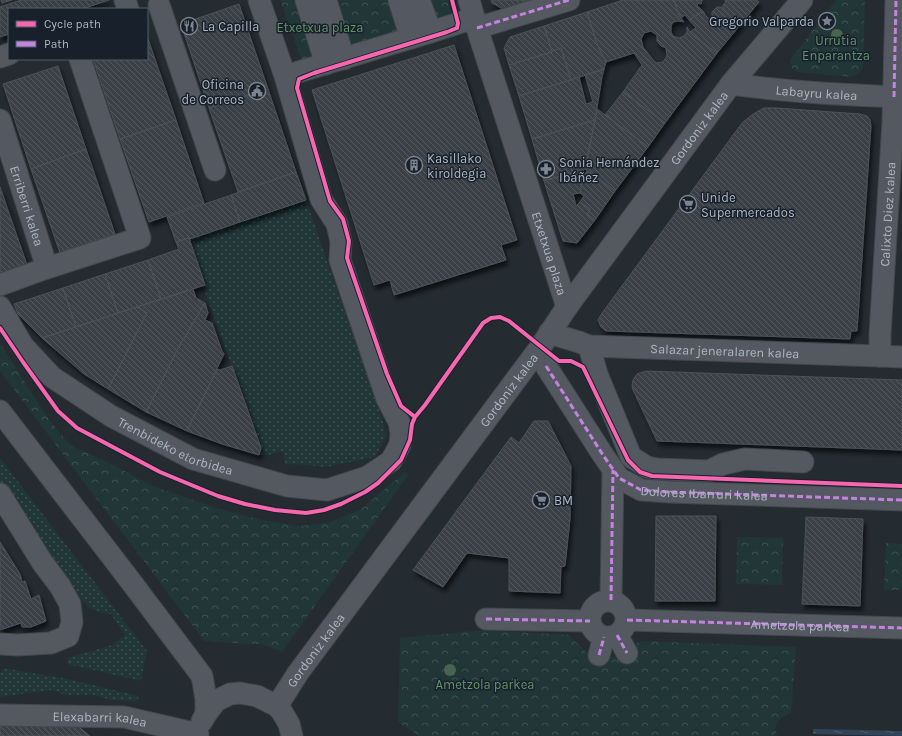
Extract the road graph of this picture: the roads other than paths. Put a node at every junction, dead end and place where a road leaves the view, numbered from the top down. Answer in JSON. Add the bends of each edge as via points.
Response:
{"nodes":[{"id":1,"x":258,"y":0,"type":"edge"},
{"id":2,"x":306,"y":0,"type":"edge"},
{"id":3,"x":326,"y":0,"type":"edge"},
{"id":4,"x":399,"y":0,"type":"edge"},
{"id":5,"x":420,"y":0,"type":"edge"},
{"id":6,"x":569,"y":0,"type":"edge"},
{"id":7,"x":802,"y":0,"type":"edge"},
{"id":8,"x":896,"y":0,"type":"edge"},
{"id":9,"x":160,"y":5,"type":"edge"},
{"id":10,"x":473,"y":15,"type":"edge"},
{"id":11,"x":431,"y":32,"type":"junction"},
{"id":12,"x":410,"y":38,"type":"junction"},
{"id":13,"x":80,"y":60,"type":"edge"},
{"id":14,"x":335,"y":61,"type":"junction"},
{"id":15,"x":285,"y":76,"type":"junction"},
{"id":16,"x":731,"y":84,"type":"junction"},
{"id":17,"x":898,"y":97,"type":"edge"},
{"id":18,"x":0,"y":120,"type":"edge"},
{"id":19,"x":215,"y":170,"type":"dead end"},
{"id":20,"x":47,"y":268,"type":"junction"},
{"id":21,"x":0,"y":285,"type":"edge"},
{"id":22,"x":0,"y":307,"type":"edge"},
{"id":23,"x":567,"y":307,"type":"junction"},
{"id":24,"x":549,"y":333,"type":"junction"},
{"id":25,"x":589,"y":346,"type":"junction"},
{"id":26,"x":880,"y":356,"type":"junction"},
{"id":27,"x":902,"y":357,"type":"edge"},
{"id":28,"x":546,"y":366,"type":"dead end"},
{"id":29,"x":0,"y":411,"type":"edge"},
{"id":30,"x":803,"y":462,"type":"dead end"},
{"id":31,"x":614,"y":470,"type":"junction"},
{"id":32,"x":0,"y":494,"type":"edge"},
{"id":33,"x":902,"y":500,"type":"edge"},
{"id":34,"x":611,"y":600,"type":"junction"},
{"id":35,"x":486,"y":619,"type":"dead end"},
{"id":36,"x":590,"y":622,"type":"junction"},
{"id":37,"x":902,"y":628,"type":"edge"},
{"id":38,"x":612,"y":637,"type":"junction"},
{"id":39,"x":0,"y":644,"type":"edge"},
{"id":40,"x":627,"y":653,"type":"dead end"},
{"id":41,"x":202,"y":676,"type":"junction"},
{"id":42,"x":240,"y":693,"type":"junction"},
{"id":43,"x":277,"y":706,"type":"junction"},
{"id":44,"x":0,"y":714,"type":"edge"},
{"id":45,"x":206,"y":714,"type":"junction"},
{"id":46,"x":198,"y":735,"type":"edge"},
{"id":47,"x":292,"y":736,"type":"edge"}],
"edges":[{"from":1,"to":15,"type":"street"},
{"from":2,"to":14,"type":"street"},
{"from":3,"to":14,"type":"street"},
{"from":4,"to":12,"type":"street"},
{"from":5,"to":11,"type":"street"},
{"from":6,"to":10,"type":"street"},
{"from":7,"to":16,"type":"street","name":"Gordoniz kalea"},
{"from":8,"to":17,"type":"street","name":"Calixto Diez kalea"},
{"from":9,"to":19,"type":"street"},
{"from":10,"to":11,"type":"street"},
{"from":10,"to":23,"type":"street","name":"Etxetxua plaza"},
{"from":11,"to":12,"type":"street"},
{"from":12,"to":14,"type":"street"},
{"from":13,"to":20,"type":"street","via":[[140,238]]},
{"from":14,"to":15,"type":"street"},
{"from":15,"to":22,"type":"street","name":"Trenbideko etorbidea","via":[[321,198],[337,224],[342,267],[387,399],[400,427],[400,445],[391,462],[367,477],[327,490],[287,486],[193,458],[110,416],[52,377],[23,346]]},
{"from":16,"to":17,"type":"street","name":"Labayru kalea","via":[[769,89]]},
{"from":16,"to":23,"type":"street","name":"Gordoniz kalea"},
{"from":17,"to":26,"type":"street","name":"Calixto Diez kalea"},
{"from":18,"to":20,"type":"street","name":"Erriberri kalea"},
{"from":20,"to":21,"type":"street"},
{"from":23,"to":24,"type":"street","name":"Gordoniz kalea"},
{"from":24,"to":25,"type":"street","name":"Salazar jeneralaren kalea"},
{"from":24,"to":43,"type":"street","name":"Gordoniz kalea","via":[[298,673]]},
{"from":25,"to":26,"type":"street","name":"Salazar jeneralaren kalea"},
{"from":25,"to":30,"type":"street","via":[[597,374],[631,457],[647,467],[709,471],[724,464],[729,457]]},
{"from":26,"to":27,"type":"street","name":"Salazar jeneralaren kalea"},
{"from":28,"to":31,"type":"street","name":"Dolores Ibarruri kalea"},
{"from":29,"to":41,"type":"street"},
{"from":31,"to":33,"type":"street","name":"Dolores Ibarruri kalea","via":[[619,478],[641,490]]},
{"from":31,"to":34,"type":"street"},
{"from":32,"to":39,"type":"street","via":[[60,586],[70,604],[72,622],[68,636],[51,643]]},
{"from":34,"to":36,"type":"street","via":[[602,601],[593,608]]},
{"from":34,"to":38,"type":"street","via":[[624,608],[626,614]]},
{"from":35,"to":36,"type":"street"},
{"from":36,"to":38,"type":"street","via":[[599,634]]},
{"from":37,"to":38,"type":"street","name":"Ametzola parkea"},
{"from":38,"to":40,"type":"street"},
{"from":41,"to":42,"type":"street"},
{"from":41,"to":45,"type":"street"},
{"from":42,"to":43,"type":"street","via":[[257,696]]},
{"from":42,"to":45,"type":"street","via":[[230,694],[216,701]]},
{"from":43,"to":47,"type":"street","via":[[289,724]]},
{"from":44,"to":46,"type":"street","name":"Elexabarri kalea","via":[[124,717]]},
{"from":45,"to":46,"type":"street"}]}
